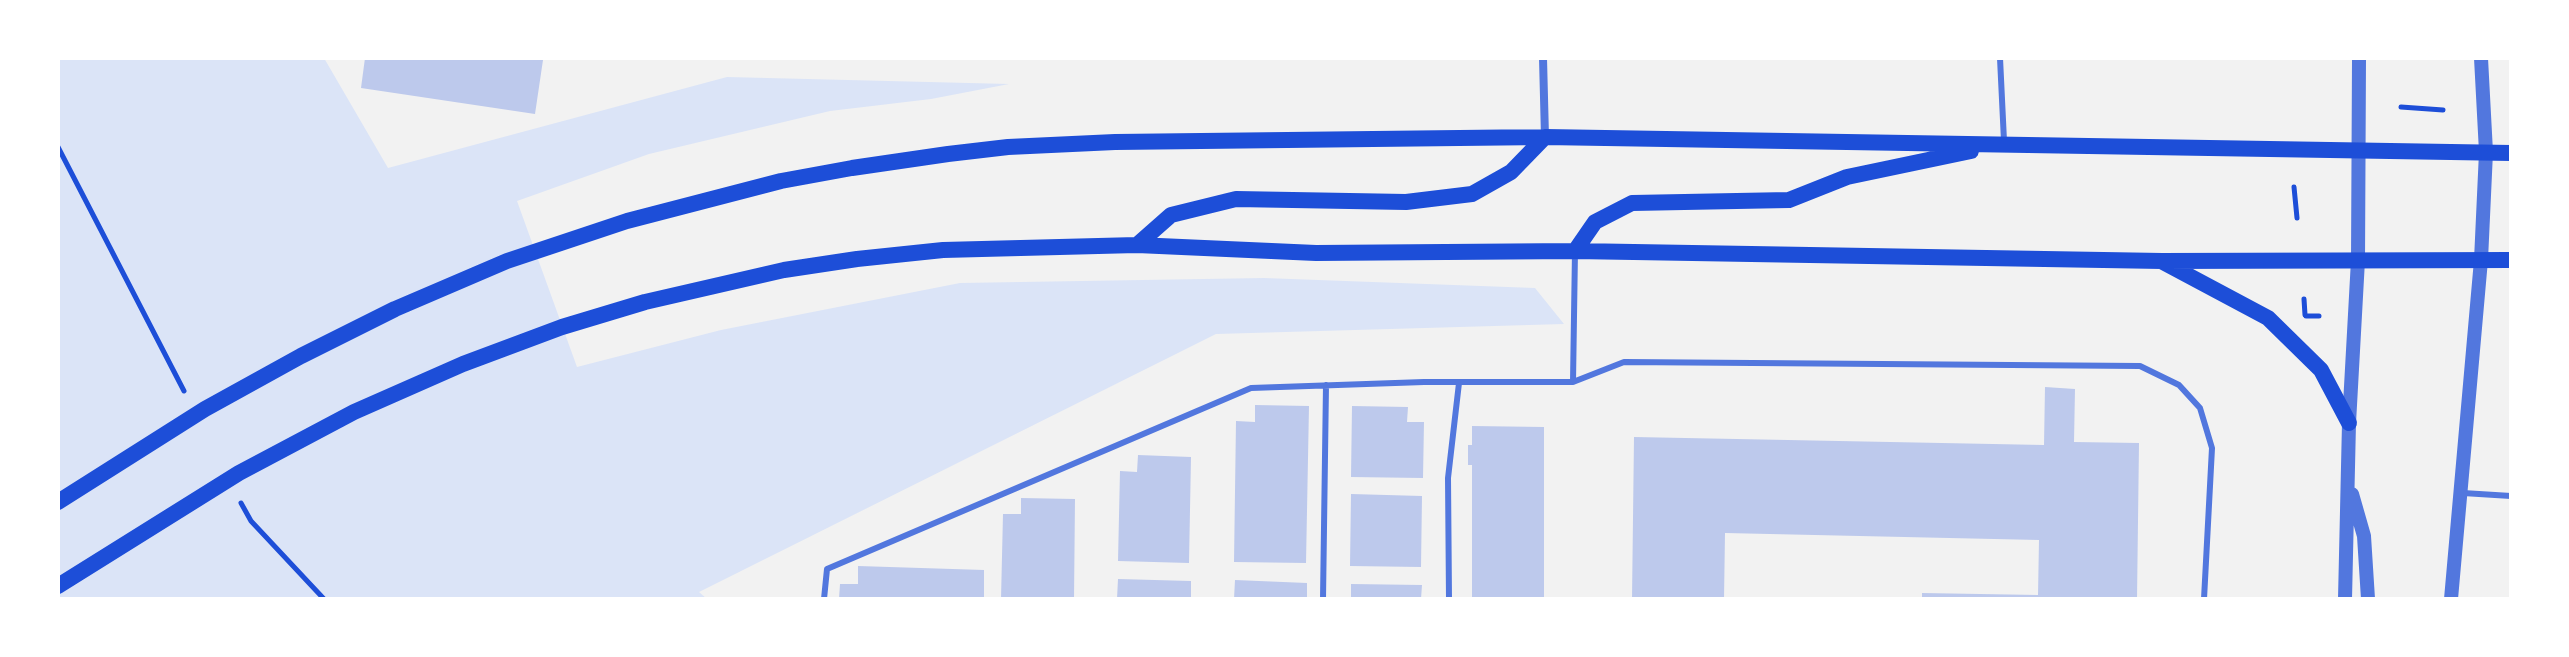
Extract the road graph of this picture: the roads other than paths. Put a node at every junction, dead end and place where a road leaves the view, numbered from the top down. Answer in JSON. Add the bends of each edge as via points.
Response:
{"nodes":[{"id":1,"x":1543,"y":58,"type":"edge"},
{"id":2,"x":2000,"y":58,"type":"edge"},
{"id":3,"x":2359,"y":58,"type":"edge"},
{"id":4,"x":2481,"y":58,"type":"edge"},
{"id":5,"x":1545,"y":137,"type":"junction"},
{"id":6,"x":2004,"y":145,"type":"junction"},
{"id":7,"x":2360,"y":151,"type":"junction"},
{"id":8,"x":2486,"y":152,"type":"junction"},
{"id":9,"x":2511,"y":153,"type":"edge"},
{"id":10,"x":1137,"y":245,"type":"junction"},
{"id":11,"x":1575,"y":251,"type":"junction"},
{"id":12,"x":2358,"y":260,"type":"junction"},
{"id":13,"x":2481,"y":260,"type":"junction"},
{"id":14,"x":2511,"y":260,"type":"edge"},
{"id":15,"x":2162,"y":261,"type":"junction"},
{"id":16,"x":1573,"y":382,"type":"junction"},
{"id":17,"x":1459,"y":383,"type":"junction"},
{"id":18,"x":1326,"y":385,"type":"junction"},
{"id":19,"x":2349,"y":423,"type":"junction"},
{"id":20,"x":2348,"y":478,"type":"junction"},
{"id":21,"x":2460,"y":493,"type":"junction"},
{"id":22,"x":2511,"y":496,"type":"edge"},
{"id":23,"x":58,"y":502,"type":"edge"},
{"id":24,"x":58,"y":586,"type":"edge"},
{"id":25,"x":824,"y":599,"type":"edge"},
{"id":26,"x":1323,"y":599,"type":"edge"},
{"id":27,"x":1449,"y":599,"type":"edge"},
{"id":28,"x":2204,"y":599,"type":"edge"},
{"id":29,"x":2345,"y":599,"type":"edge"},
{"id":30,"x":2368,"y":599,"type":"edge"},
{"id":31,"x":2451,"y":599,"type":"edge"}],
"edges":[{"from":1,"to":5,"type":"street"},
{"from":2,"to":6,"type":"lane"},
{"from":3,"to":7,"type":"street"},
{"from":4,"to":8,"type":"street"},
{"from":5,"to":6,"type":"main road"},
{"from":5,"to":10,"type":"main road","via":[[1511,172],[1472,194],[1406,202],[1236,199],[1171,215]]},
{"from":5,"to":23,"type":"main road","via":[[1008,147],[781,181],[535,251],[407,303],[205,409]]},
{"from":6,"to":7,"type":"main road"},
{"from":6,"to":11,"type":"main road","via":[[1847,177],[1789,200],[1632,203],[1595,222]]},
{"from":7,"to":8,"type":"main road"},
{"from":7,"to":12,"type":"street"},
{"from":8,"to":9,"type":"main road"},
{"from":8,"to":13,"type":"street"},
{"from":10,"to":11,"type":"main road","via":[[1316,253]]},
{"from":10,"to":24,"type":"main road","via":[[943,250],[857,259],[703,288],[562,327],[405,389],[287,446]]},
{"from":11,"to":15,"type":"main road"},
{"from":11,"to":16,"type":"lane"},
{"from":12,"to":13,"type":"main road"},
{"from":12,"to":15,"type":"main road"},
{"from":12,"to":19,"type":"street"},
{"from":13,"to":14,"type":"main road"},
{"from":13,"to":21,"type":"street"},
{"from":15,"to":19,"type":"main road","via":[[2268,318],[2321,370]]},
{"from":16,"to":17,"type":"lane"},
{"from":16,"to":28,"type":"lane","via":[[1624,362],[2140,366],[2179,385],[2200,408],[2212,448]]},
{"from":17,"to":18,"type":"lane"},
{"from":17,"to":27,"type":"lane","via":[[1448,478]]},
{"from":18,"to":25,"type":"lane","via":[[1251,388],[827,569]]},
{"from":18,"to":26,"type":"lane"},
{"from":19,"to":20,"type":"street"},
{"from":20,"to":29,"type":"street"},
{"from":20,"to":30,"type":"street","via":[[2364,536]]},
{"from":21,"to":22,"type":"lane"},
{"from":21,"to":31,"type":"street"}]}
